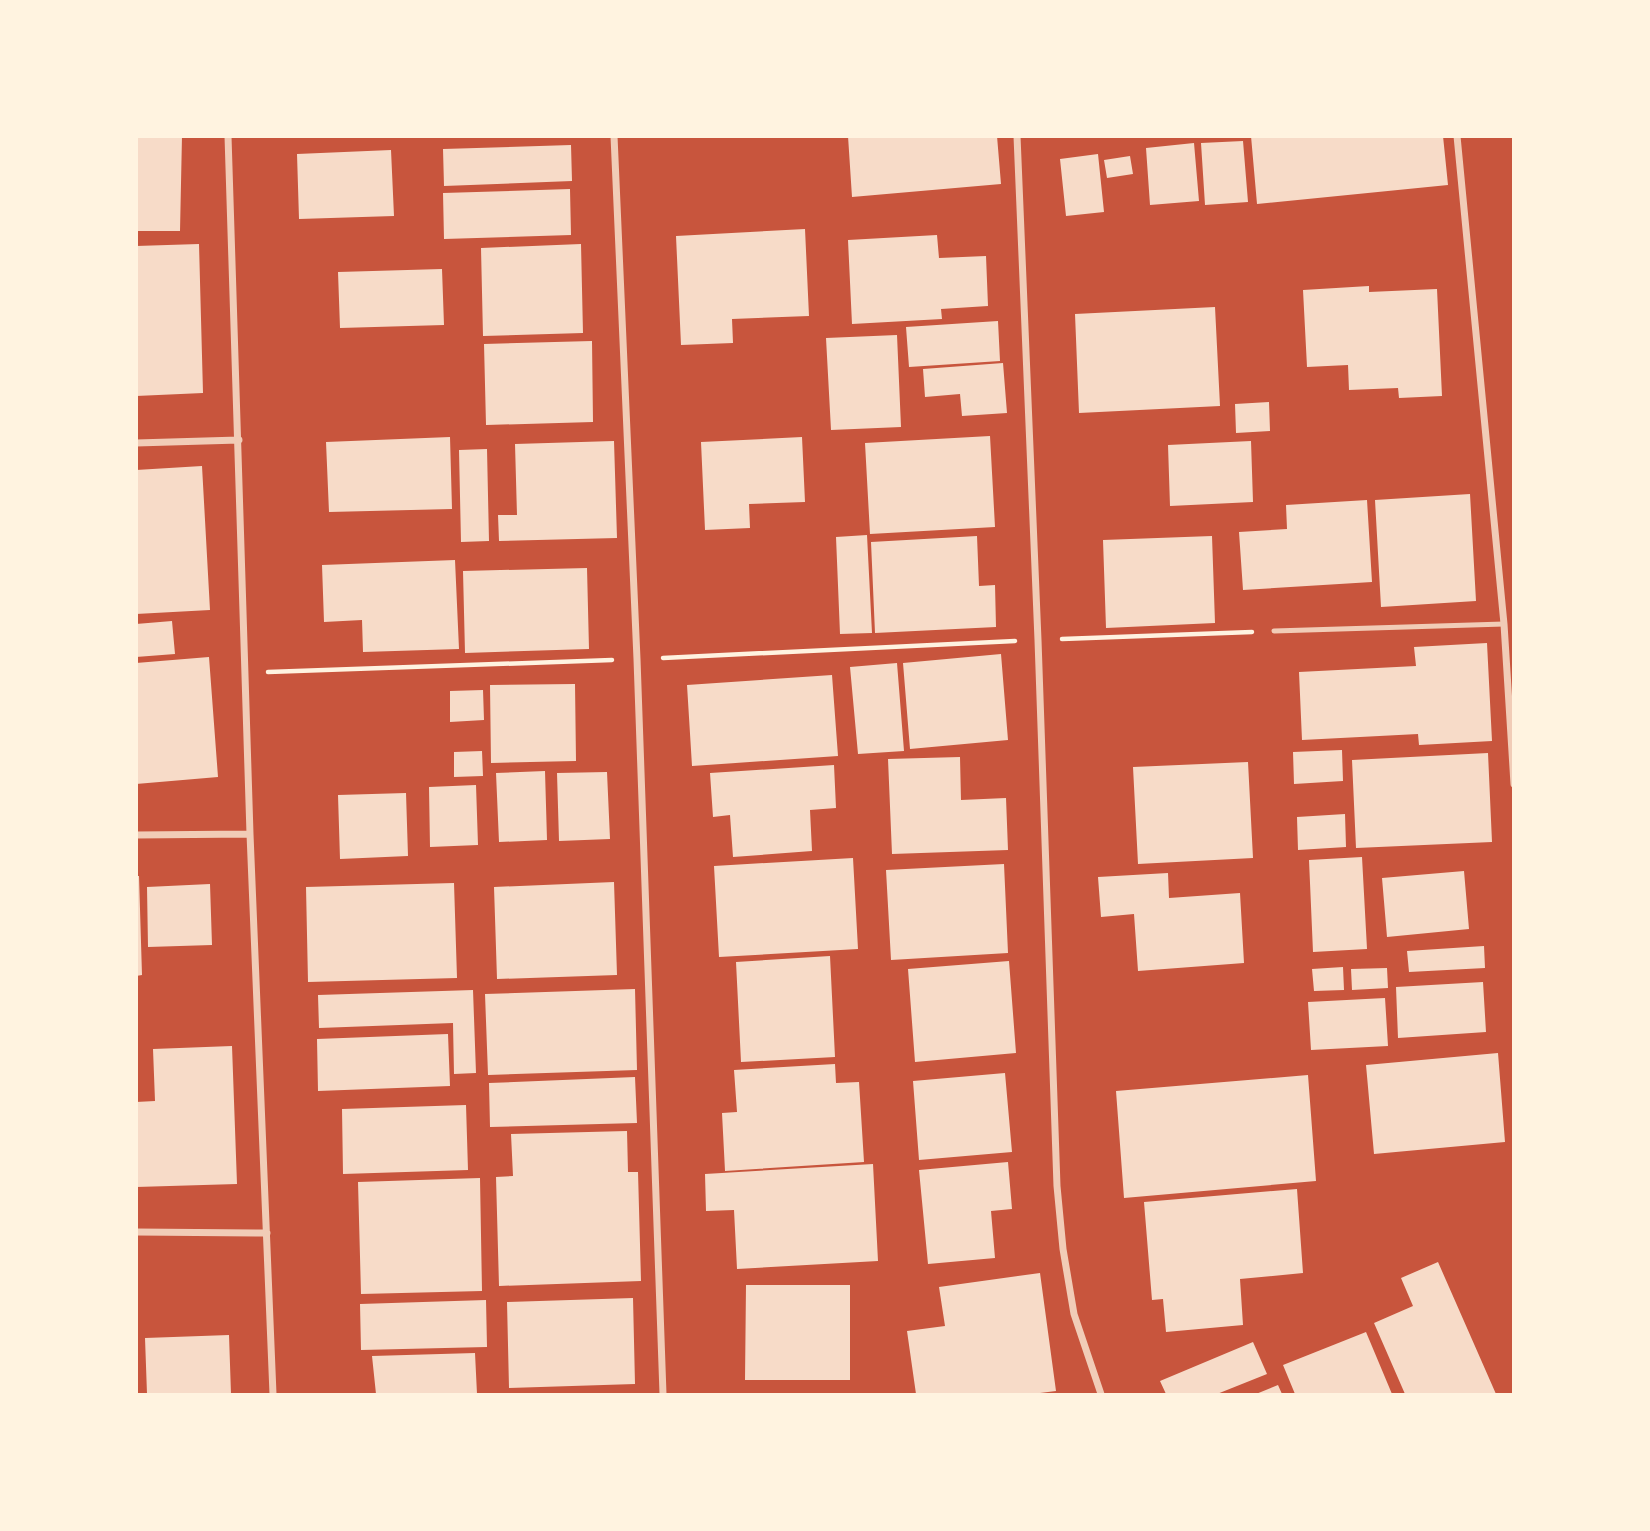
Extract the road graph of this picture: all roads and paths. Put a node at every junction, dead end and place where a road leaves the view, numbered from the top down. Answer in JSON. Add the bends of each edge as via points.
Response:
{"nodes":[{"id":1,"x":228,"y":136,"type":"edge"},
{"id":2,"x":614,"y":136,"type":"edge"},
{"id":3,"x":1017,"y":136,"type":"edge"},
{"id":4,"x":1457,"y":136,"type":"edge"},
{"id":5,"x":239,"y":439,"type":"junction"},
{"id":6,"x":136,"y":443,"type":"edge"},
{"id":7,"x":1504,"y":624,"type":"junction"},
{"id":8,"x":1274,"y":631,"type":"joint"},
{"id":9,"x":1038,"y":640,"type":"junction"},
{"id":10,"x":636,"y":659,"type":"junction"},
{"id":11,"x":244,"y":672,"type":"junction"},
{"id":12,"x":1514,"y":784,"type":"edge"},
{"id":13,"x":250,"y":834,"type":"junction"},
{"id":14,"x":136,"y":835,"type":"edge"},
{"id":15,"x":136,"y":1232,"type":"edge"},
{"id":16,"x":267,"y":1233,"type":"junction"},
{"id":17,"x":273,"y":1395,"type":"edge"},
{"id":18,"x":663,"y":1395,"type":"edge"},
{"id":19,"x":1101,"y":1395,"type":"edge"}],
"edges":[{"from":1,"to":5,"type":"street"},
{"from":2,"to":10,"type":"street"},
{"from":3,"to":9,"type":"street"},
{"from":4,"to":7,"type":"street"},
{"from":5,"to":6,"type":"street"},
{"from":5,"to":11,"type":"street"},
{"from":7,"to":8,"type":"lane"},
{"from":7,"to":12,"type":"street"},
{"from":8,"to":9,"type":"path"},
{"from":9,"to":10,"type":"path"},
{"from":9,"to":19,"type":"street","via":[[1056,1186],[1074,1314]]},
{"from":10,"to":11,"type":"path"},
{"from":10,"to":18,"type":"street"},
{"from":11,"to":13,"type":"street"},
{"from":13,"to":14,"type":"street"},
{"from":13,"to":16,"type":"street"},
{"from":15,"to":16,"type":"street"},
{"from":16,"to":17,"type":"street"}]}
